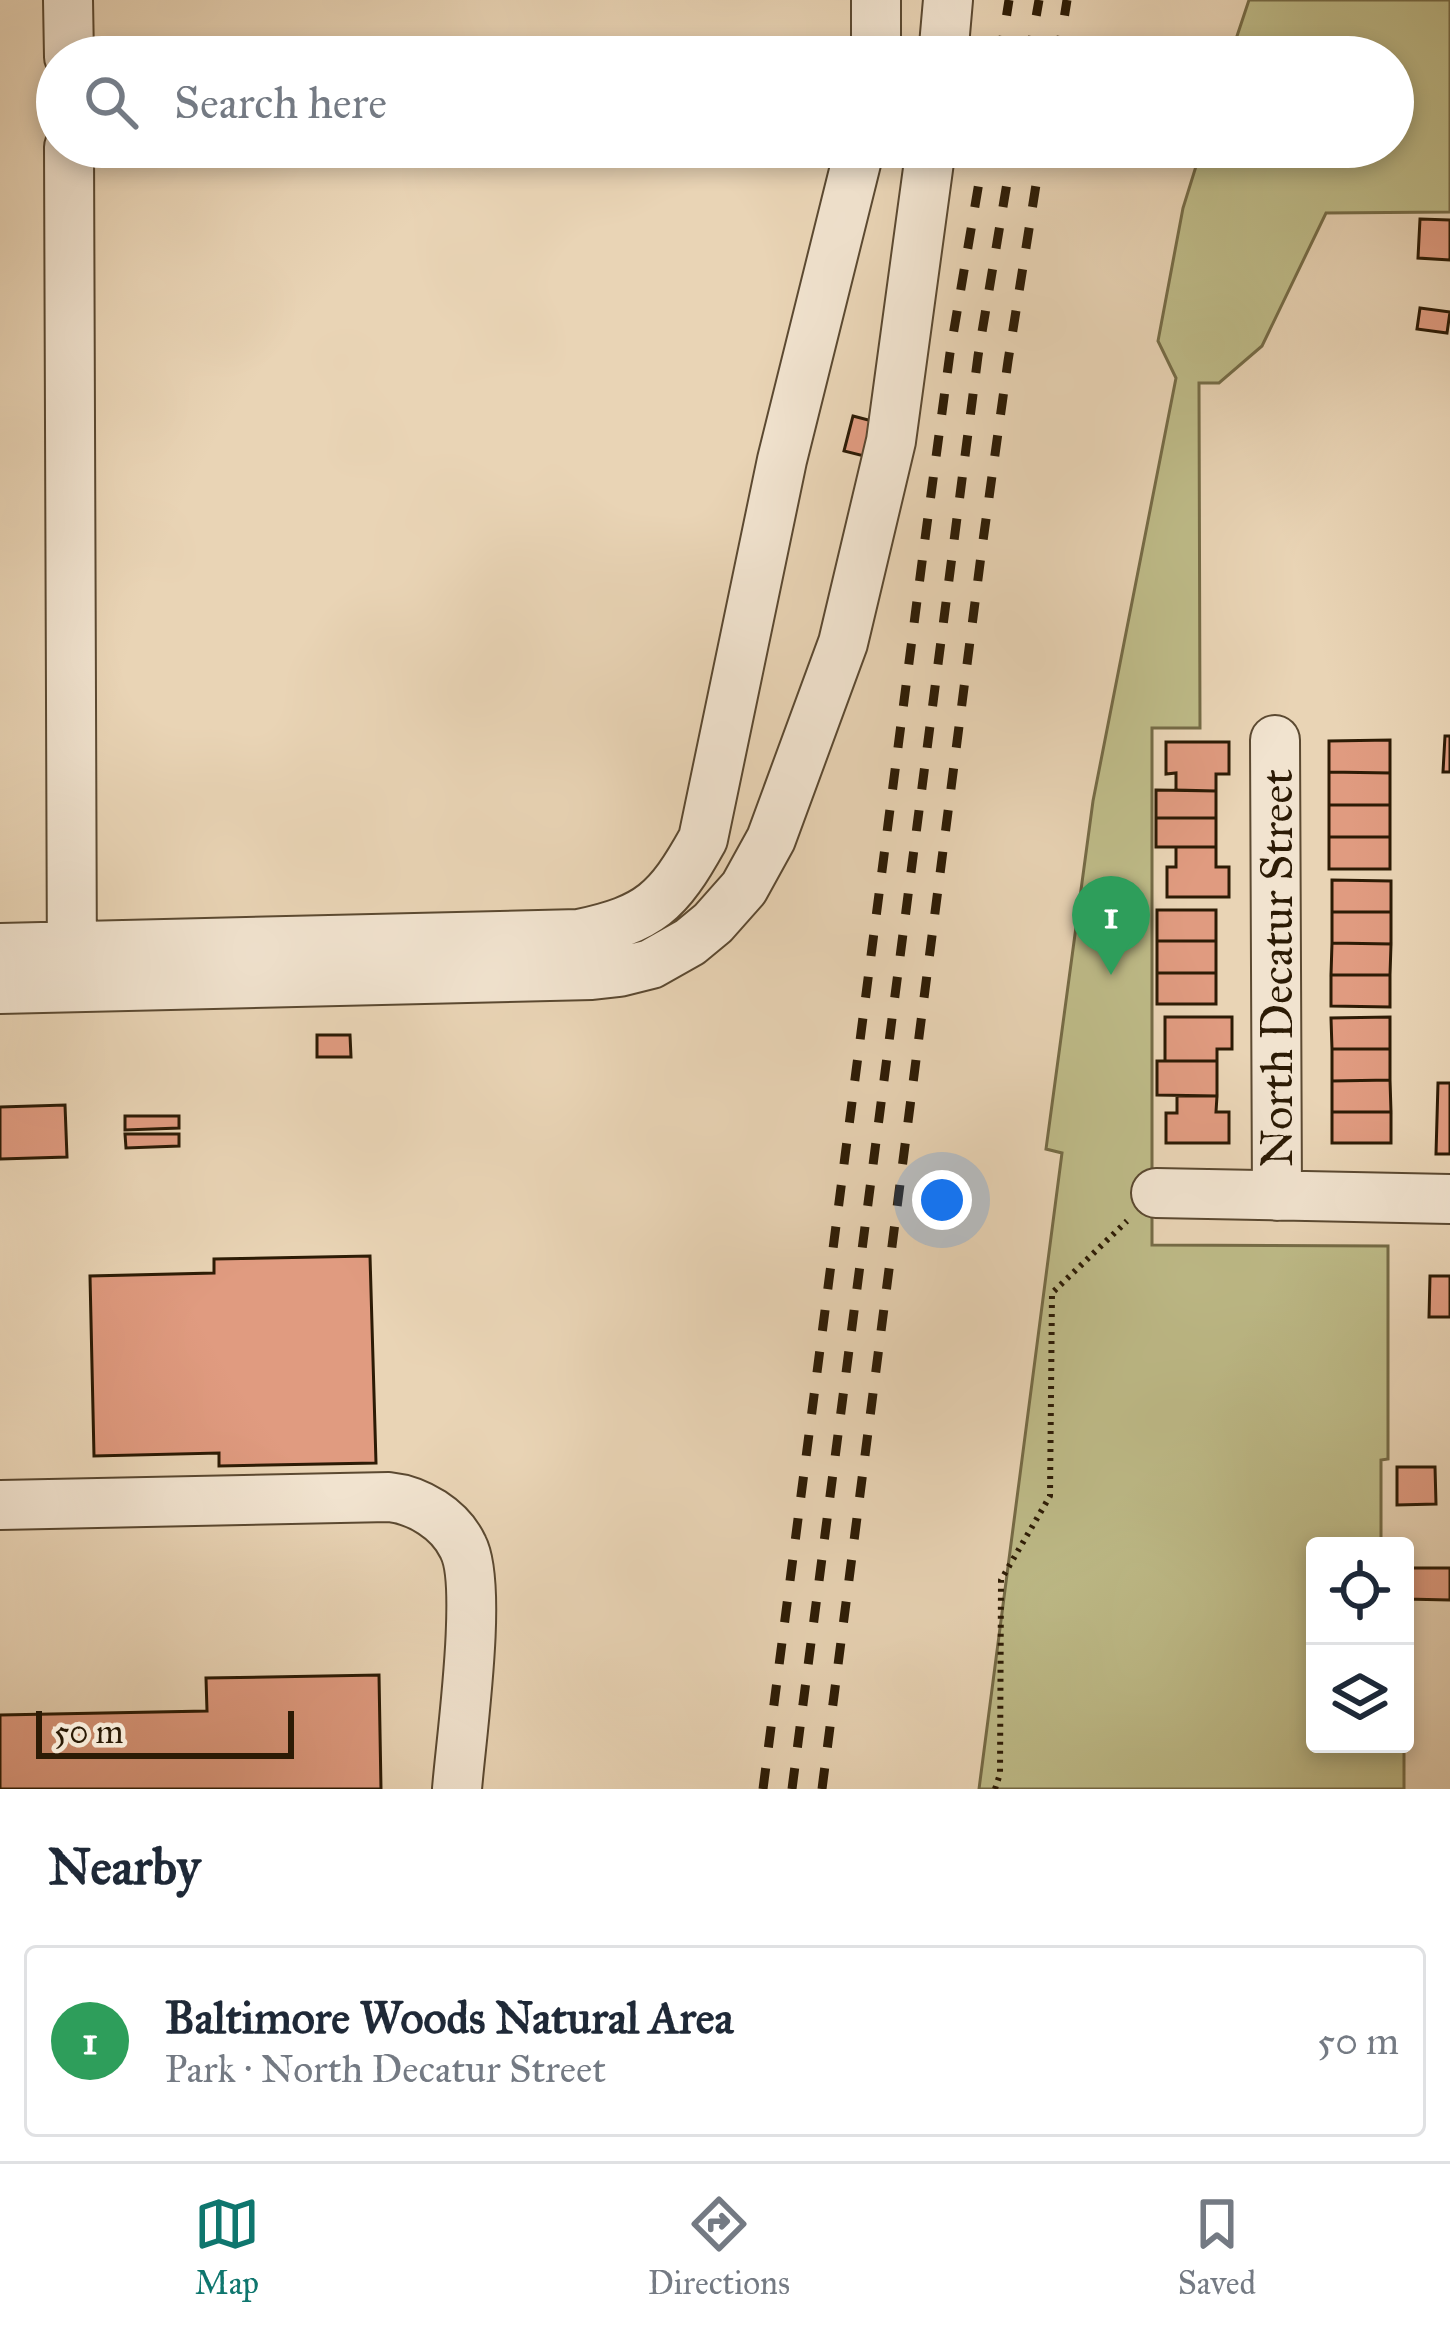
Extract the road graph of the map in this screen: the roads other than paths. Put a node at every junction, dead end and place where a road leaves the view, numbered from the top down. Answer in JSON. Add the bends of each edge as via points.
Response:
{"nodes":[{"id":1,"x":68,"y":0,"type":"edge"},
{"id":2,"x":876,"y":0,"type":"edge"},
{"id":3,"x":948,"y":0,"type":"edge"},
{"id":4,"x":69,"y":36,"type":"edge"},
{"id":5,"x":876,"y":36,"type":"edge"},
{"id":6,"x":945,"y":36,"type":"edge"},
{"id":7,"x":69,"y":168,"type":"edge"},
{"id":8,"x":855,"y":168,"type":"edge"},
{"id":9,"x":928,"y":168,"type":"edge"},
{"id":10,"x":1275,"y":740,"type":"dead end"},
{"id":11,"x":0,"y":948,"type":"edge"},
{"id":12,"x":72,"y":967,"type":"junction"},
{"id":13,"x":0,"y":989,"type":"edge"},
{"id":14,"x":1156,"y":1193,"type":"road end"},
{"id":15,"x":1276,"y":1196,"type":"junction"},
{"id":16,"x":1450,"y":1199,"type":"edge"},
{"id":17,"x":0,"y":1505,"type":"edge"},
{"id":18,"x":457,"y":1789,"type":"edge"}],
"edges":[{"from":1,"to":4,"type":"street"},
{"from":2,"to":5,"type":"street"},
{"from":3,"to":6,"type":"street"},
{"from":7,"to":12,"type":"street"},
{"from":8,"to":12,"type":"street","via":[[782,460],[703,839],[680,880],[619,925],[579,934]]},
{"from":9,"to":12,"type":"street","via":[[890,441],[843,643],[771,839],[713,923],[651,964],[606,974]]},
{"from":10,"to":15,"type":"street","name":"North Decatur Street"},
{"from":11,"to":12,"type":"street"},
{"from":12,"to":13,"type":"street"},
{"from":14,"to":15,"type":"street"},
{"from":15,"to":16,"type":"street"},
{"from":17,"to":18,"type":"street","via":[[389,1497],[432,1513],[464,1547],[470,1570]]}]}
